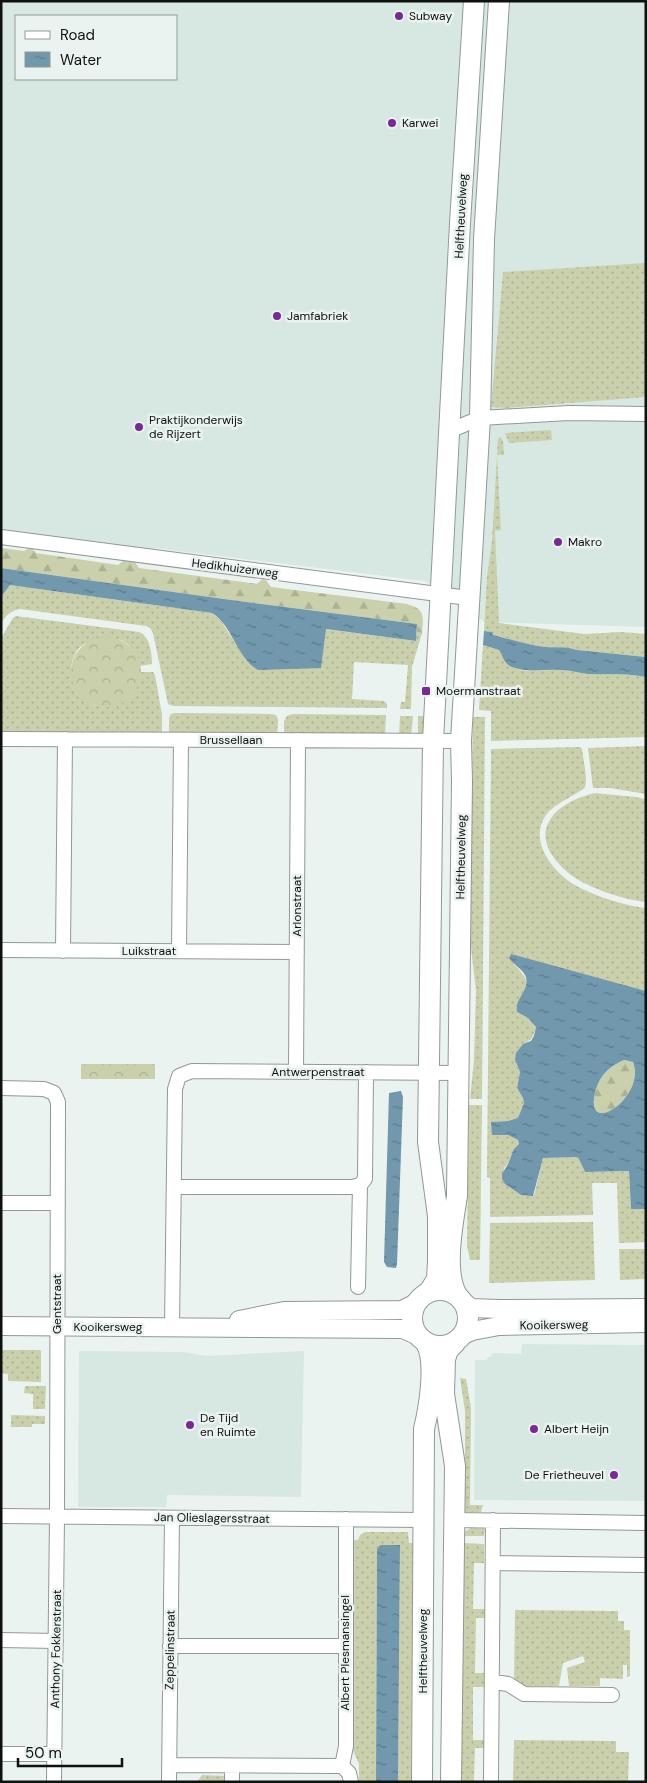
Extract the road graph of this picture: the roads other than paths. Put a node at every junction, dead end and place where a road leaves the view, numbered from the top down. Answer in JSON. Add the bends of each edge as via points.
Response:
{"nodes":[{"id":1,"x":474,"y":1,"type":"edge"},
{"id":2,"x":499,"y":1,"type":"edge"},
{"id":3,"x":646,"y":414,"type":"edge"},
{"id":4,"x":480,"y":418,"type":"junction"},
{"id":5,"x":449,"y":431,"type":"junction"},
{"id":6,"x":1,"y":537,"type":"edge"},
{"id":7,"x":440,"y":595,"type":"junction"},
{"id":8,"x":468,"y":598,"type":"junction"},
{"id":9,"x":1,"y":739,"type":"edge"},
{"id":10,"x":65,"y":739,"type":"junction"},
{"id":11,"x":181,"y":740,"type":"junction"},
{"id":12,"x":298,"y":740,"type":"junction"},
{"id":13,"x":433,"y":741,"type":"junction"},
{"id":14,"x":461,"y":741,"type":"junction"},
{"id":15,"x":1,"y":950,"type":"edge"},
{"id":16,"x":63,"y":951,"type":"junction"},
{"id":17,"x":179,"y":951,"type":"junction"},
{"id":18,"x":297,"y":952,"type":"junction"},
{"id":19,"x":296,"y":1072,"type":"junction"},
{"id":20,"x":366,"y":1072,"type":"junction"},
{"id":21,"x":428,"y":1073,"type":"junction"},
{"id":22,"x":458,"y":1073,"type":"junction"},
{"id":23,"x":1,"y":1088,"type":"edge"},
{"id":24,"x":360,"y":1185,"type":"junction"},
{"id":25,"x":174,"y":1187,"type":"junction"},
{"id":26,"x":1,"y":1202,"type":"edge"},
{"id":27,"x":58,"y":1203,"type":"junction"},
{"id":28,"x":358,"y":1287,"type":"dead end"},
{"id":29,"x":422,"y":1298,"type":"junction"},
{"id":30,"x":460,"y":1299,"type":"junction"},
{"id":31,"x":646,"y":1308,"type":"edge"},
{"id":32,"x":646,"y":1323,"type":"edge"},
{"id":33,"x":1,"y":1326,"type":"edge"},
{"id":34,"x":57,"y":1326,"type":"junction"},
{"id":35,"x":172,"y":1327,"type":"junction"},
{"id":36,"x":214,"y":1327,"type":"junction"},
{"id":37,"x":421,"y":1339,"type":"junction"},
{"id":38,"x":459,"y":1339,"type":"junction"},
{"id":39,"x":1,"y":1516,"type":"edge"},
{"id":40,"x":57,"y":1517,"type":"junction"},
{"id":41,"x":172,"y":1518,"type":"junction"},
{"id":42,"x":346,"y":1519,"type":"junction"},
{"id":43,"x":424,"y":1520,"type":"junction"},
{"id":44,"x":454,"y":1520,"type":"junction"},
{"id":45,"x":493,"y":1520,"type":"junction"},
{"id":46,"x":646,"y":1523,"type":"edge"},
{"id":47,"x":493,"y":1563,"type":"junction"},
{"id":48,"x":646,"y":1565,"type":"edge"},
{"id":49,"x":1,"y":1640,"type":"edge"},
{"id":50,"x":56,"y":1641,"type":"junction"},
{"id":51,"x":170,"y":1646,"type":"junction"},
{"id":52,"x":345,"y":1646,"type":"junction"},
{"id":53,"x":493,"y":1682,"type":"junction"},
{"id":54,"x":612,"y":1695,"type":"dead end"},
{"id":55,"x":1,"y":1754,"type":"edge"},
{"id":56,"x":54,"y":1754,"type":"junction"},
{"id":57,"x":169,"y":1765,"type":"junction"},
{"id":58,"x":232,"y":1766,"type":"junction"},
{"id":59,"x":342,"y":1766,"type":"junction"},
{"id":60,"x":54,"y":1782,"type":"edge"},
{"id":61,"x":168,"y":1782,"type":"edge"},
{"id":62,"x":232,"y":1782,"type":"edge"},
{"id":63,"x":351,"y":1782,"type":"edge"},
{"id":64,"x":422,"y":1782,"type":"edge"},
{"id":65,"x":451,"y":1782,"type":"edge"},
{"id":66,"x":491,"y":1782,"type":"edge"}],
"edges":[{"from":1,"to":5,"type":"main road","name":"Helftheuvelweg"},
{"from":2,"to":4,"type":"main road","name":"Helftheuvelweg","via":[[484,240]]},
{"from":3,"to":4,"type":"street"},
{"from":4,"to":5,"type":"street"},
{"from":4,"to":8,"type":"main road","name":"Helftheuvelweg"},
{"from":5,"to":7,"type":"main road","name":"Helftheuvelweg"},
{"from":6,"to":7,"type":"street","name":"Hedikhuizerweg"},
{"from":7,"to":8,"type":"street","name":"Hedikhuizerweg"},
{"from":7,"to":13,"type":"main road","name":"Helftheuvelweg"},
{"from":8,"to":14,"type":"main road","name":"Helftheuvelweg"},
{"from":9,"to":10,"type":"street","name":"Brussellaan"},
{"from":10,"to":11,"type":"street","name":"Brussellaan"},
{"from":10,"to":16,"type":"street"},
{"from":11,"to":12,"type":"street","name":"Brussellaan"},
{"from":11,"to":17,"type":"street"},
{"from":12,"to":13,"type":"street","name":"Brussellaan"},
{"from":12,"to":18,"type":"street","name":"Arlonstraat"},
{"from":13,"to":14,"type":"street","name":"Brussellaan"},
{"from":13,"to":21,"type":"main road","name":"Helftheuvelweg"},
{"from":14,"to":22,"type":"main road","name":"Helftheuvelweg"},
{"from":15,"to":16,"type":"street","name":"Luikstraat"},
{"from":16,"to":17,"type":"street","name":"Luikstraat"},
{"from":17,"to":18,"type":"street","name":"Luikstraat"},
{"from":18,"to":19,"type":"street","name":"Arlonstraat"},
{"from":19,"to":20,"type":"street","name":"Antwerpenstraat"},
{"from":19,"to":25,"type":"street","name":"Antwerpenstraat","via":[[192,1071],[179,1076],[175,1089]]},
{"from":20,"to":21,"type":"street","name":"Antwerpenstraat"},
{"from":20,"to":24,"type":"street","via":[[366,1179]]},
{"from":21,"to":22,"type":"street","name":"Antwerpenstraat"},
{"from":21,"to":29,"type":"main road","name":"Helftheuvelweg","via":[[428,1142],[438,1216],[436,1279]]},
{"from":22,"to":30,"type":"main road","name":"Helftheuvelweg","via":[[457,1196],[451,1263],[452,1288]]},
{"from":23,"to":27,"type":"street","name":"Gentstraat","via":[[44,1088],[54,1092],[58,1102]]},
{"from":24,"to":25,"type":"street"},
{"from":24,"to":28,"type":"street"},
{"from":25,"to":35,"type":"street"},
{"from":26,"to":27,"type":"street"},
{"from":27,"to":34,"type":"street","name":"Gentstraat"},
{"from":29,"to":30,"type":"main road","via":[[440,1290],[452,1292]]},
{"from":29,"to":36,"type":"street","name":"Kooikersweg","via":[[402,1310],[284,1311]]},
{"from":29,"to":37,"type":"main road","via":[[411,1316]]},
{"from":30,"to":31,"type":"street","name":"Kooikersweg","via":[[472,1308]]},
{"from":30,"to":38,"type":"main road","via":[[468,1313],[468,1323]]},
{"from":32,"to":38,"type":"street","name":"Kooikersweg","via":[[499,1326],[472,1331]]},
{"from":33,"to":34,"type":"street","name":"Kooikersweg"},
{"from":34,"to":35,"type":"street","name":"Kooikersweg"},
{"from":34,"to":40,"type":"street","name":"Gentstraat"},
{"from":35,"to":36,"type":"street","name":"Kooikersweg"},
{"from":36,"to":37,"type":"street","name":"Kooikersweg","via":[[403,1329]]},
{"from":37,"to":38,"type":"main road","via":[[440,1347]]},
{"from":37,"to":43,"type":"main road","name":"Helftheuvelweg","via":[[430,1350],[431,1378],[424,1429]]},
{"from":38,"to":44,"type":"main road","via":[[448,1350],[444,1394],[455,1466]]},
{"from":39,"to":40,"type":"street","name":"Jan Olieslagersstraat"},
{"from":40,"to":41,"type":"street","name":"Jan Olieslagersstraat"},
{"from":40,"to":50,"type":"street","name":"Anthony Fokkerstraat"},
{"from":41,"to":42,"type":"street","name":"Jan Olieslagersstraat"},
{"from":41,"to":51,"type":"street","name":"Zeppelinstraat"},
{"from":42,"to":43,"type":"street","name":"Jan Olieslagersstraat"},
{"from":42,"to":52,"type":"street","name":"Albert Plesmansingel"},
{"from":43,"to":44,"type":"main road"},
{"from":43,"to":64,"type":"main road","name":"Helftheuvelweg"},
{"from":44,"to":45,"type":"street"},
{"from":44,"to":65,"type":"main road"},
{"from":45,"to":46,"type":"street"},
{"from":45,"to":47,"type":"street"},
{"from":47,"to":48,"type":"street"},
{"from":47,"to":53,"type":"street"},
{"from":49,"to":50,"type":"street"},
{"from":50,"to":56,"type":"street","name":"Anthony Fokkerstraat"},
{"from":51,"to":52,"type":"street"},
{"from":51,"to":57,"type":"street","name":"Zeppelinstraat"},
{"from":52,"to":59,"type":"street","name":"Albert Plesmansingel","via":[[346,1746]]},
{"from":53,"to":54,"type":"street","via":[[508,1684],[524,1694]]},
{"from":53,"to":66,"type":"street"},
{"from":55,"to":56,"type":"street"},
{"from":56,"to":60,"type":"street","name":"Anthony Fokkerstraat"},
{"from":57,"to":58,"type":"street"},
{"from":57,"to":61,"type":"street","name":"Zeppelinstraat"},
{"from":58,"to":59,"type":"street"},
{"from":58,"to":62,"type":"street"},
{"from":59,"to":63,"type":"street","via":[[349,1772]]}]}
